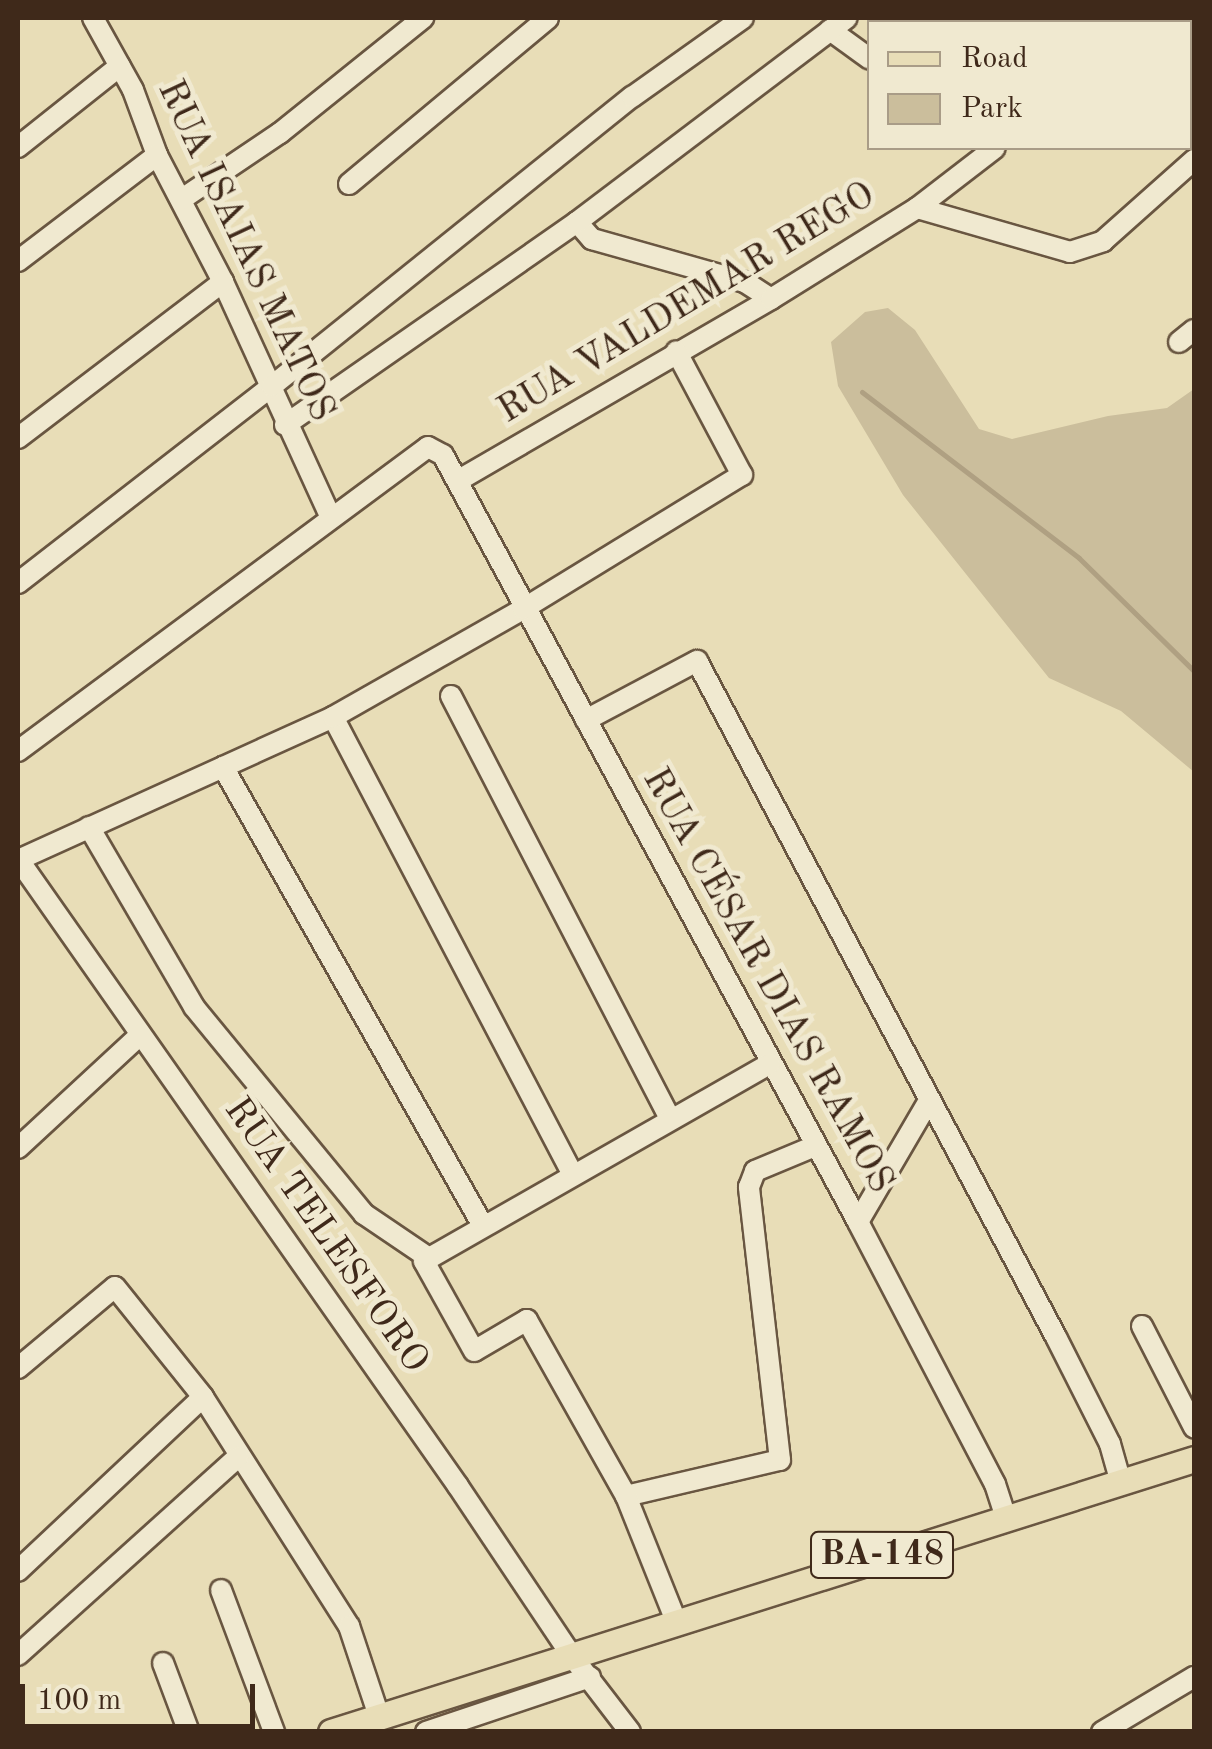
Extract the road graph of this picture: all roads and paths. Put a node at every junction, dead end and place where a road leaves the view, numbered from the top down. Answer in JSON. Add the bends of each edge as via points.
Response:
{"nodes":[{"id":1,"x":93,"y":18,"type":"edge"},
{"id":2,"x":422,"y":18,"type":"edge"},
{"id":3,"x":548,"y":18,"type":"edge"},
{"id":4,"x":743,"y":18,"type":"edge"},
{"id":5,"x":839,"y":24,"type":"edge"},
{"id":6,"x":867,"y":56,"type":"edge"},
{"id":7,"x":120,"y":66,"type":"junction"},
{"id":8,"x":18,"y":147,"type":"edge"},
{"id":9,"x":990,"y":150,"type":"edge"},
{"id":10,"x":157,"y":156,"type":"junction"},
{"id":11,"x":1194,"y":160,"type":"edge"},
{"id":12,"x":349,"y":184,"type":"dead end"},
{"id":13,"x":182,"y":199,"type":"junction"},
{"id":14,"x":917,"y":208,"type":"junction"},
{"id":15,"x":577,"y":222,"type":"junction"},
{"id":16,"x":18,"y":261,"type":"edge"},
{"id":17,"x":223,"y":282,"type":"junction"},
{"id":18,"x":771,"y":299,"type":"junction"},
{"id":19,"x":676,"y":351,"type":"junction"},
{"id":20,"x":272,"y":386,"type":"junction"},
{"id":21,"x":285,"y":425,"type":"junction"},
{"id":22,"x":18,"y":438,"type":"edge"},
{"id":23,"x":458,"y":480,"type":"junction"},
{"id":24,"x":330,"y":516,"type":"junction"},
{"id":25,"x":18,"y":583,"type":"edge"},
{"id":26,"x":523,"y":609,"type":"junction"},
{"id":27,"x":451,"y":696,"type":"dead end"},
{"id":28,"x":333,"y":717,"type":"junction"},
{"id":29,"x":586,"y":720,"type":"junction"},
{"id":30,"x":18,"y":751,"type":"edge"},
{"id":31,"x":223,"y":767,"type":"junction"},
{"id":32,"x":90,"y":827,"type":"junction"},
{"id":33,"x":18,"y":860,"type":"edge"},
{"id":34,"x":140,"y":1036,"type":"junction"},
{"id":35,"x":770,"y":1064,"type":"junction"},
{"id":36,"x":928,"y":1102,"type":"junction"},
{"id":37,"x":670,"y":1119,"type":"junction"},
{"id":38,"x":815,"y":1146,"type":"junction"},
{"id":39,"x":18,"y":1148,"type":"edge"},
{"id":40,"x":573,"y":1175,"type":"junction"},
{"id":41,"x":858,"y":1222,"type":"junction"},
{"id":42,"x":482,"y":1224,"type":"dead end"},
{"id":43,"x":429,"y":1258,"type":"junction"},
{"id":44,"x":1142,"y":1326,"type":"dead end"},
{"id":45,"x":18,"y":1368,"type":"edge"},
{"id":46,"x":203,"y":1398,"type":"junction"},
{"id":47,"x":1194,"y":1427,"type":"edge"},
{"id":48,"x":238,"y":1457,"type":"junction"},
{"id":49,"x":1194,"y":1458,"type":"edge"},
{"id":50,"x":1121,"y":1482,"type":"junction"},
{"id":51,"x":626,"y":1496,"type":"junction"},
{"id":52,"x":1006,"y":1518,"type":"junction"},
{"id":53,"x":18,"y":1572,"type":"edge"},
{"id":54,"x":220,"y":1590,"type":"dead end"},
{"id":55,"x":676,"y":1621,"type":"junction"},
{"id":56,"x":571,"y":1655,"type":"junction"},
{"id":57,"x":18,"y":1656,"type":"edge"},
{"id":58,"x":164,"y":1663,"type":"dead end"},
{"id":59,"x":590,"y":1676,"type":"junction"},
{"id":60,"x":1194,"y":1677,"type":"edge"},
{"id":61,"x":379,"y":1716,"type":"junction"},
{"id":62,"x":348,"y":1729,"type":"edge"},
{"id":63,"x":190,"y":1732,"type":"edge"},
{"id":64,"x":274,"y":1732,"type":"edge"},
{"id":65,"x":426,"y":1732,"type":"edge"},
{"id":66,"x":630,"y":1732,"type":"edge"},
{"id":67,"x":1102,"y":1732,"type":"edge"}],
"edges":[{"from":1,"to":7,"type":"street","name":"RUA ISAIAS MATOS"},
{"from":2,"to":13,"type":"street","via":[[280,132]]},
{"from":3,"to":12,"type":"street"},
{"from":4,"to":20,"type":"street","via":[[632,96]]},
{"from":5,"to":6,"type":"street"},
{"from":5,"to":15,"type":"street"},
{"from":7,"to":8,"type":"street"},
{"from":7,"to":10,"type":"street","name":"RUA ISAIAS MATOS"},
{"from":9,"to":14,"type":"street","name":"RUA VALDEMAR REGO"},
{"from":10,"to":13,"type":"street","name":"RUA ISAIAS MATOS"},
{"from":10,"to":16,"type":"street"},
{"from":11,"to":14,"type":"street","via":[[1102,241],[1070,252]]},
{"from":13,"to":17,"type":"street","name":"RUA ISAIAS MATOS"},
{"from":14,"to":18,"type":"street","name":"RUA VALDEMAR REGO"},
{"from":15,"to":18,"type":"street","via":[[592,239],[745,282]]},
{"from":15,"to":21,"type":"street"},
{"from":17,"to":20,"type":"street","name":"RUA ISAIAS MATOS"},
{"from":17,"to":22,"type":"street"},
{"from":18,"to":19,"type":"street","name":"RUA VALDEMAR REGO"},
{"from":19,"to":23,"type":"street","name":"RUA VALDEMAR REGO"},
{"from":19,"to":26,"type":"street","via":[[742,476]]},
{"from":20,"to":21,"type":"street","name":"RUA ISAIAS MATOS"},
{"from":20,"to":25,"type":"street"},
{"from":21,"to":24,"type":"street","name":"RUA ISAIAS MATOS"},
{"from":23,"to":24,"type":"street","via":[[443,455],[428,447]]},
{"from":23,"to":26,"type":"street","name":"RUA CÉSAR DIAS RAMOS"},
{"from":24,"to":30,"type":"street"},
{"from":26,"to":28,"type":"street"},
{"from":26,"to":29,"type":"street","name":"RUA CÉSAR DIAS RAMOS"},
{"from":27,"to":37,"type":"street"},
{"from":28,"to":31,"type":"street"},
{"from":28,"to":40,"type":"street"},
{"from":29,"to":35,"type":"street","name":"RUA CÉSAR DIAS RAMOS"},
{"from":29,"to":36,"type":"street","via":[[698,660]]},
{"from":31,"to":32,"type":"street"},
{"from":31,"to":42,"type":"street"},
{"from":32,"to":33,"type":"street"},
{"from":32,"to":43,"type":"street","via":[[194,1007],[364,1214]]},
{"from":33,"to":34,"type":"street","name":"RUA TELESFORO"},
{"from":34,"to":39,"type":"street"},
{"from":34,"to":56,"type":"street","name":"RUA TELESFORO"},
{"from":35,"to":37,"type":"street"},
{"from":35,"to":38,"type":"street","name":"RUA CÉSAR DIAS RAMOS"},
{"from":36,"to":41,"type":"street"},
{"from":36,"to":50,"type":"street","via":[[1064,1352],[1110,1444]]},
{"from":37,"to":40,"type":"street"},
{"from":38,"to":41,"type":"street","name":"RUA CÉSAR DIAS RAMOS"},
{"from":38,"to":51,"type":"street","via":[[756,1171],[749,1188],[780,1460]]},
{"from":40,"to":43,"type":"street"},
{"from":41,"to":52,"type":"street","name":"RUA CÉSAR DIAS RAMOS","via":[[995,1484]]},
{"from":43,"to":51,"type":"street","via":[[424,1261],[474,1351],[526,1320]]},
{"from":44,"to":47,"type":"street"},
{"from":45,"to":46,"type":"street","via":[[115,1287]]},
{"from":46,"to":48,"type":"street"},
{"from":46,"to":53,"type":"street"},
{"from":48,"to":57,"type":"street"},
{"from":48,"to":61,"type":"street","via":[[349,1626]]},
{"from":49,"to":50,"type":"main road","number":"BA-148"},
{"from":50,"to":52,"type":"main road","number":"BA-148"},
{"from":51,"to":55,"type":"street"},
{"from":52,"to":55,"type":"main road","number":"BA-148"},
{"from":54,"to":64,"type":"street"},
{"from":55,"to":56,"type":"main road","number":"BA-148"},
{"from":56,"to":59,"type":"street","name":"RUA TELESFORO"},
{"from":56,"to":61,"type":"main road","number":"BA-148"},
{"from":58,"to":63,"type":"street"},
{"from":59,"to":65,"type":"street"},
{"from":59,"to":66,"type":"street","name":"RUA TELESFORO"},
{"from":60,"to":67,"type":"street"},
{"from":61,"to":62,"type":"main road","number":"BA-148"}]}
